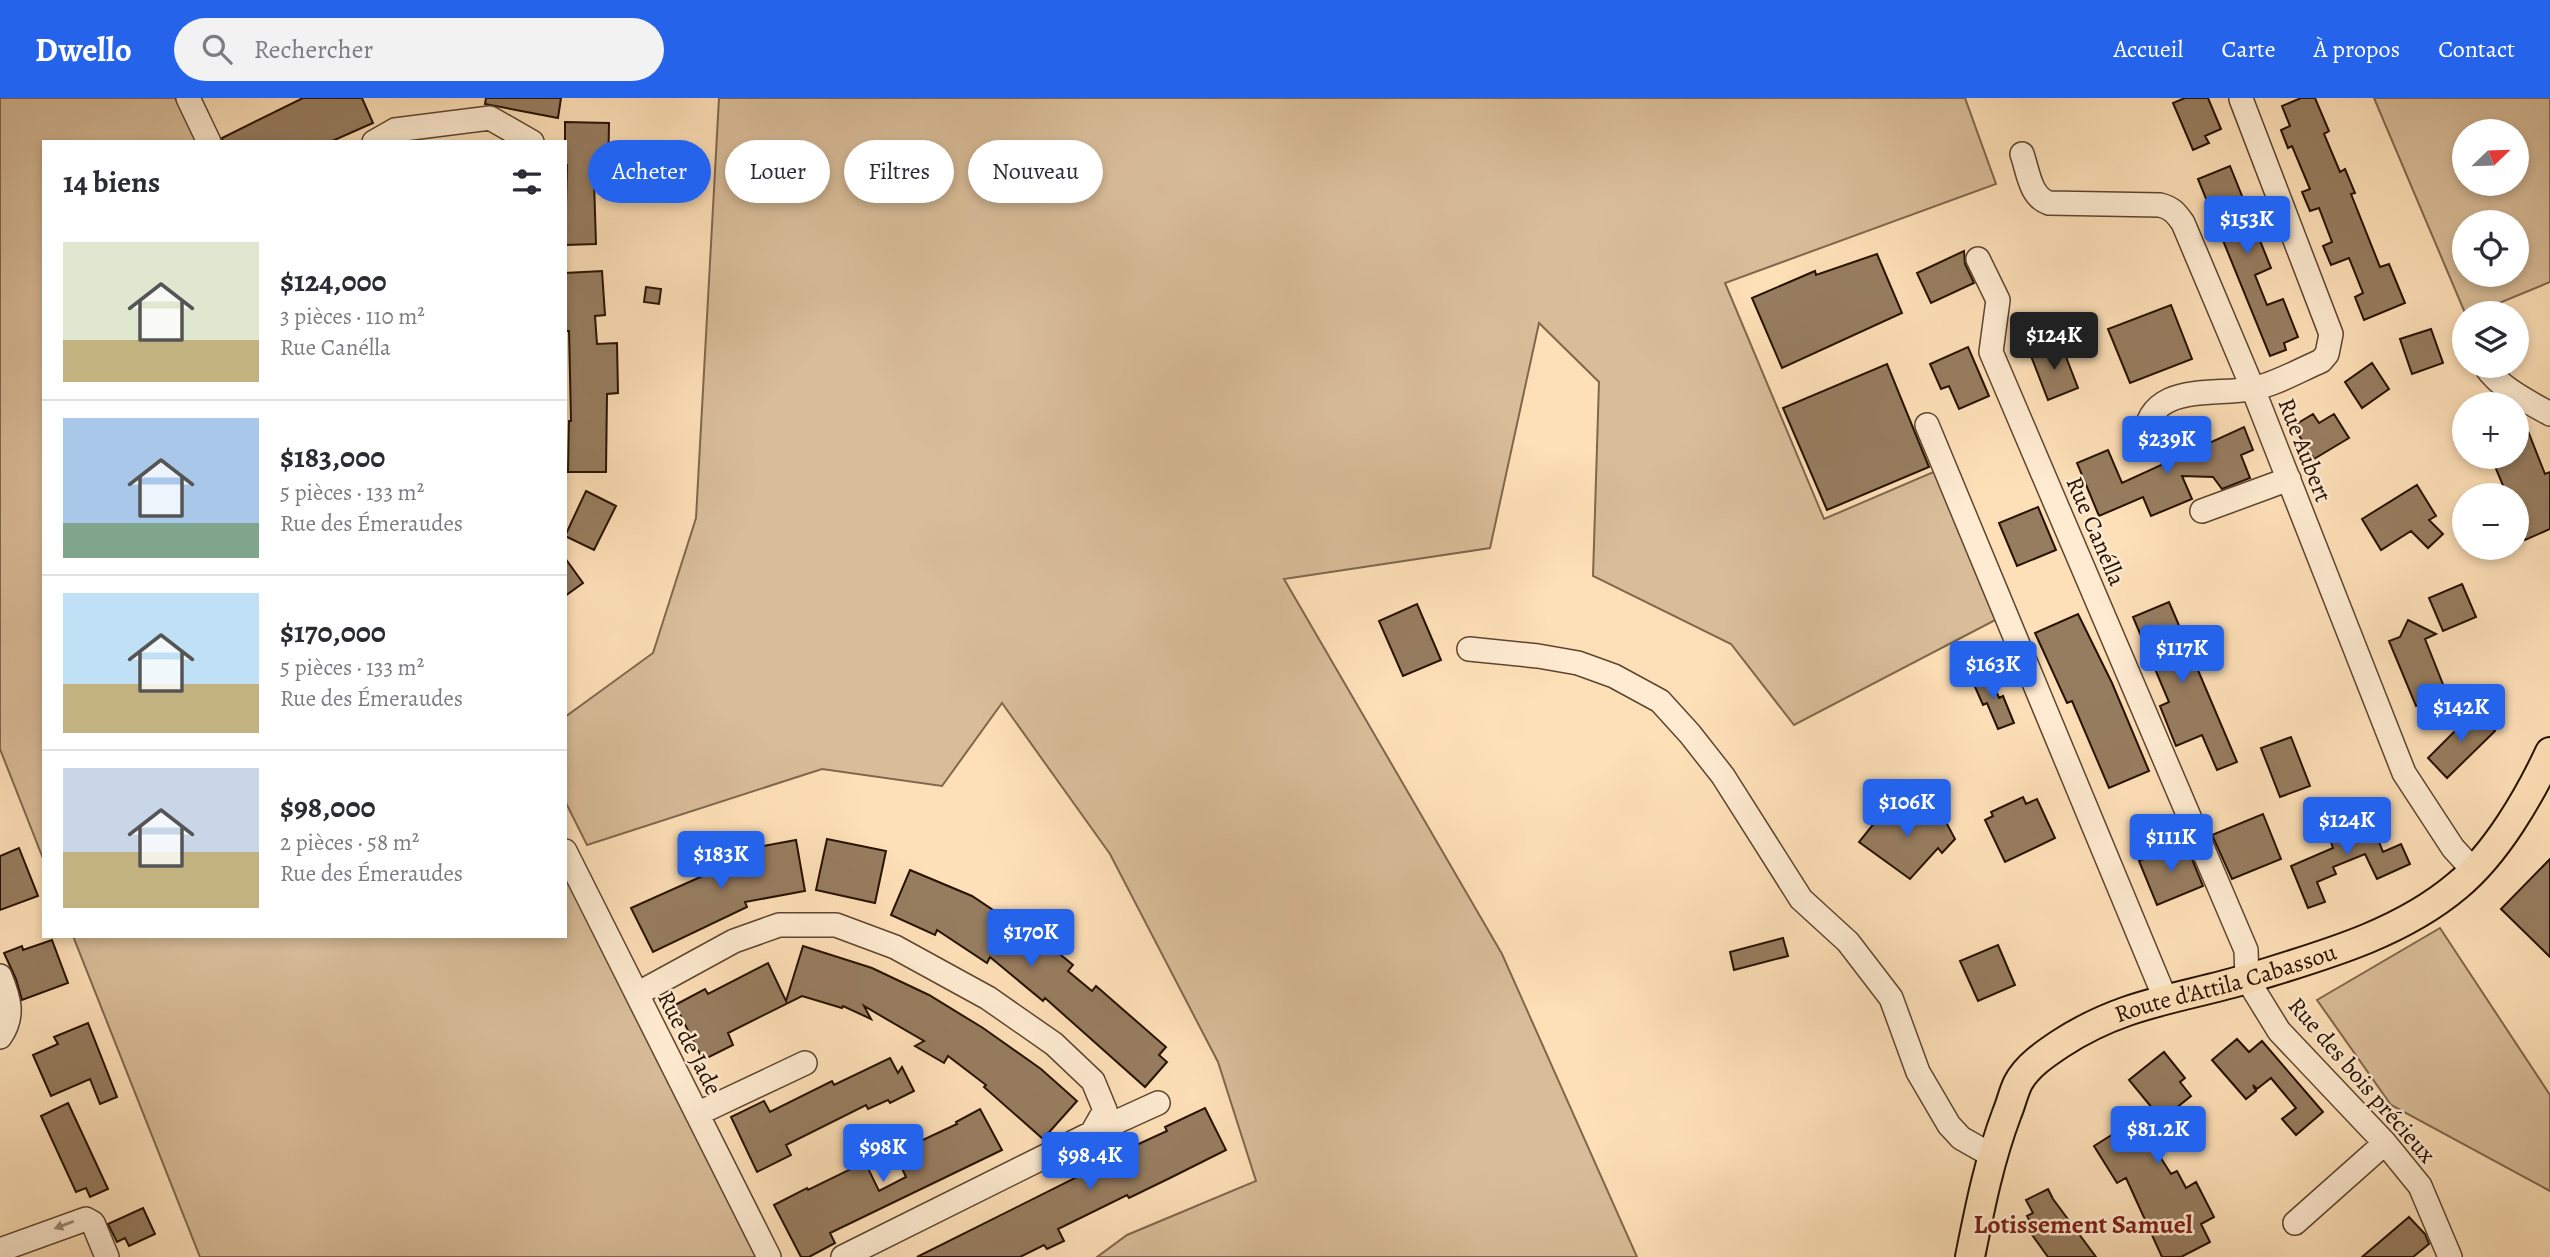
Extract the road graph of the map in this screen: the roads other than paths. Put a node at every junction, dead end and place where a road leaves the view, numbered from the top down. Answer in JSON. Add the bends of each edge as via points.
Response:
{"nodes":[{"id":1,"x":188,"y":98,"type":"edge"},
{"id":2,"x":2241,"y":99,"type":"edge"},
{"id":3,"x":208,"y":140,"type":"edge"},
{"id":4,"x":378,"y":140,"type":"edge"},
{"id":5,"x":528,"y":140,"type":"edge"},
{"id":6,"x":2022,"y":154,"type":"dead end"},
{"id":7,"x":1978,"y":259,"type":"dead end"},
{"id":8,"x":2496,"y":378,"type":"edge"},
{"id":9,"x":2253,"y":389,"type":"junction"},
{"id":10,"x":2550,"y":414,"type":"edge"},
{"id":11,"x":1927,"y":425,"type":"dead end"},
{"id":12,"x":2145,"y":442,"type":"dead end"},
{"id":13,"x":2289,"y":480,"type":"junction"},
{"id":14,"x":2202,"y":512,"type":"dead end"},
{"id":15,"x":1469,"y":649,"type":"dead end"},
{"id":16,"x":2550,"y":752,"type":"edge"},
{"id":17,"x":567,"y":855,"type":"edge"},
{"id":18,"x":2474,"y":871,"type":"junction"},
{"id":19,"x":0,"y":976,"type":"edge"},
{"id":20,"x":2247,"y":979,"type":"junction"},
{"id":21,"x":637,"y":994,"type":"junction"},
{"id":22,"x":2165,"y":998,"type":"junction"},
{"id":23,"x":0,"y":1037,"type":"edge"},
{"id":24,"x":805,"y":1063,"type":"dead end"},
{"id":25,"x":1158,"y":1103,"type":"dead end"},
{"id":26,"x":697,"y":1114,"type":"junction"},
{"id":27,"x":1092,"y":1133,"type":"junction"},
{"id":28,"x":2385,"y":1143,"type":"junction"},
{"id":29,"x":1992,"y":1155,"type":"junction"},
{"id":30,"x":2295,"y":1223,"type":"dead end"},
{"id":31,"x":0,"y":1250,"type":"edge"},
{"id":32,"x":107,"y":1257,"type":"edge"},
{"id":33,"x":769,"y":1257,"type":"edge"},
{"id":34,"x":843,"y":1257,"type":"edge"},
{"id":35,"x":1970,"y":1257,"type":"edge"},
{"id":36,"x":2450,"y":1257,"type":"edge"}],
"edges":[{"from":1,"to":3,"type":"street"},
{"from":2,"to":9,"type":"street","via":[[2331,334],[2321,361]]},
{"from":4,"to":5,"type":"street","via":[[396,131],[490,118]]},
{"from":6,"to":9,"type":"street","name":"Rue Aubert","via":[[2040,200],[2160,205],[2176,213]]},
{"from":7,"to":20,"type":"street","name":"Rue Canélla","via":[[1998,300],[1991,352],[2246,950]]},
{"from":8,"to":10,"type":"street"},
{"from":9,"to":12,"type":"street","via":[[2175,397],[2154,411],[2146,426]]},
{"from":9,"to":13,"type":"street","name":"Rue Aubert"},
{"from":11,"to":22,"type":"street"},
{"from":13,"to":14,"type":"street"},
{"from":13,"to":18,"type":"street","name":"Rue Aubert","via":[[2404,773],[2447,840]]},
{"from":15,"to":29,"type":"street","via":[[1578,663],[1660,701],[1723,776],[1801,899],[1848,942],[1891,998],[1918,1072],[1949,1125],[1961,1138]]},
{"from":16,"to":18,"type":"main road","name":"Route d'Attila Cabassou","via":[[2503,834]]},
{"from":17,"to":21,"type":"street","name":"Rue de Jade"},
{"from":18,"to":20,"type":"main road","name":"Route d'Attila Cabassou","via":[[2403,923]]},
{"from":19,"to":23,"type":"street","via":[[10,1000],[9,1025]]},
{"from":20,"to":22,"type":"main road","name":"Route d'Attila Cabassou"},
{"from":20,"to":28,"type":"street","name":"Rue des bois précieux","via":[[2279,1031]]},
{"from":21,"to":26,"type":"street","name":"Rue de Jade"},
{"from":21,"to":27,"type":"street","via":[[734,941],[779,925],[836,925],[895,947],[988,998],[1054,1044],[1093,1081],[1105,1110]]},
{"from":22,"to":29,"type":"main road","name":"Route d'Attila Cabassou","via":[[2082,1030],[2039,1058],[2019,1082]]},
{"from":24,"to":26,"type":"street"},
{"from":25,"to":27,"type":"street"},
{"from":26,"to":33,"type":"street","name":"Rue de Jade"},
{"from":27,"to":34,"type":"street"},
{"from":28,"to":30,"type":"street"},
{"from":28,"to":36,"type":"street","name":"Rue des bois précieux","via":[[2420,1186]]},
{"from":29,"to":35,"type":"main road","name":"Route d'Attila Cabassou"},
{"from":32,"to":31,"type":"street","one_way":true,"via":[[93,1223],[86,1219]]}]}
